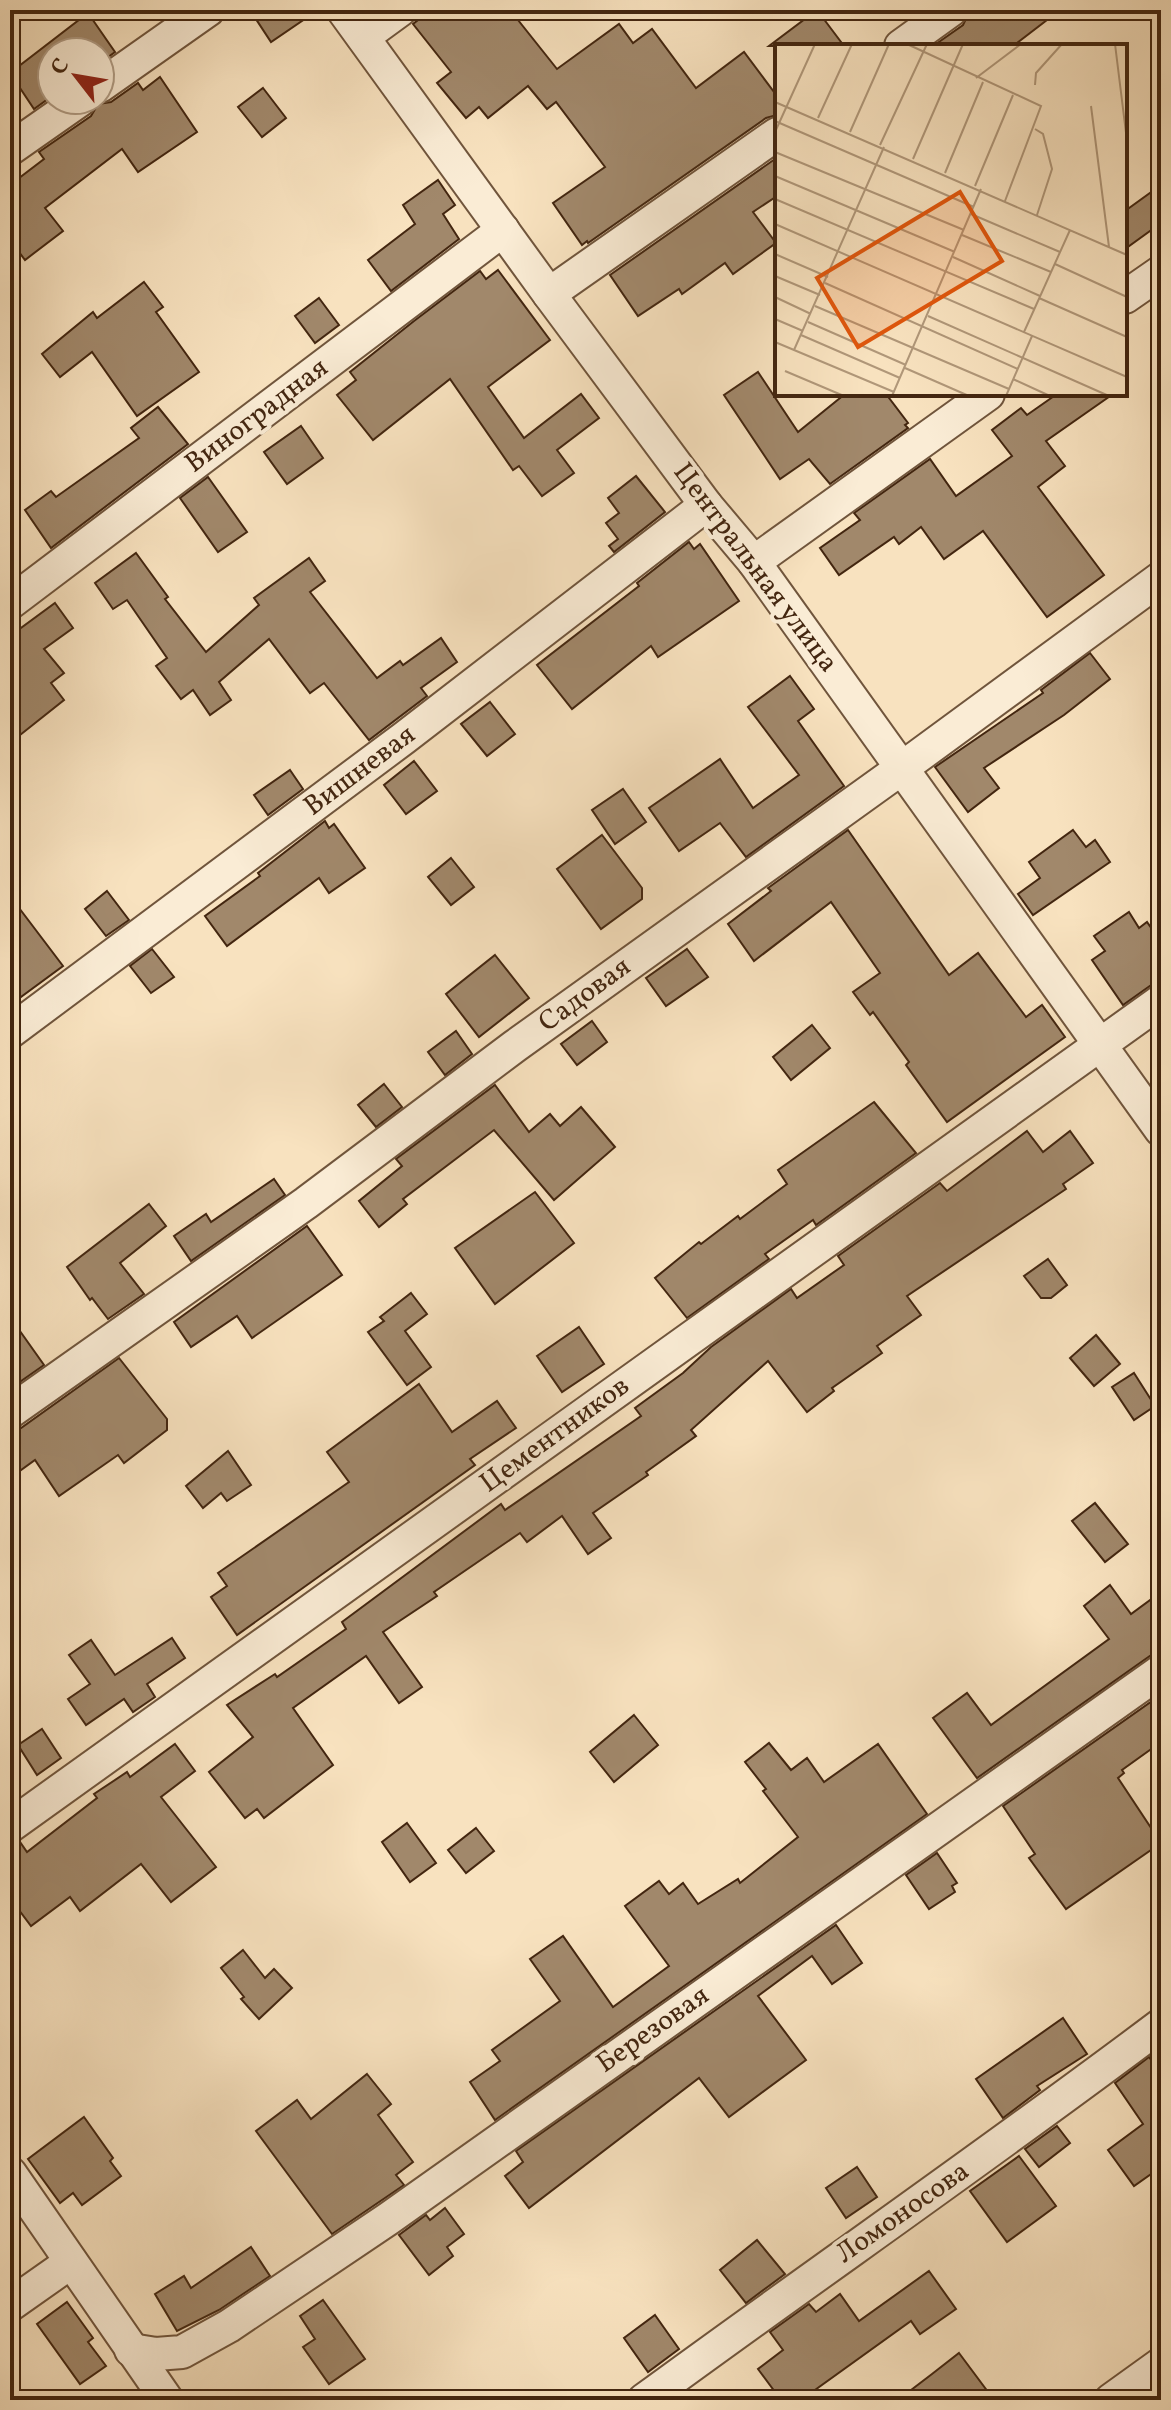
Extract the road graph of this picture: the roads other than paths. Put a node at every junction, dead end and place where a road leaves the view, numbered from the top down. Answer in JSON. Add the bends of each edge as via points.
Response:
{"nodes":[{"id":1,"x":208,"y":10,"type":"edge"},
{"id":2,"x":343,"y":10,"type":"edge"},
{"id":3,"x":400,"y":10,"type":"edge"},
{"id":4,"x":951,"y":10,"type":"edge"},
{"id":5,"x":363,"y":37,"type":"junction"},
{"id":6,"x":904,"y":44,"type":"edge"},
{"id":7,"x":116,"y":75,"type":"edge"},
{"id":8,"x":57,"y":116,"type":"edge"},
{"id":9,"x":775,"y":135,"type":"edge"},
{"id":10,"x":10,"y":149,"type":"edge"},
{"id":11,"x":503,"y":230,"type":"junction"},
{"id":12,"x":1161,"y":272,"type":"edge"},
{"id":13,"x":549,"y":294,"type":"junction"},
{"id":14,"x":1127,"y":296,"type":"edge"},
{"id":15,"x":985,"y":396,"type":"edge"},
{"id":16,"x":706,"y":505,"type":"junction"},
{"id":17,"x":754,"y":562,"type":"junction"},
{"id":18,"x":1161,"y":578,"type":"edge"},
{"id":19,"x":10,"y":603,"type":"edge"},
{"id":20,"x":902,"y":768,"type":"junction"},
{"id":21,"x":1161,"y":1001,"type":"edge"},
{"id":22,"x":10,"y":1032,"type":"edge"},
{"id":23,"x":1101,"y":1044,"type":"junction"},
{"id":24,"x":1161,"y":1130,"type":"edge"},
{"id":25,"x":10,"y":1412,"type":"edge"},
{"id":26,"x":1161,"y":1671,"type":"edge"},
{"id":27,"x":10,"y":1826,"type":"edge"},
{"id":28,"x":1161,"y":2025,"type":"edge"},
{"id":29,"x":10,"y":2173,"type":"edge"},
{"id":30,"x":71,"y":2262,"type":"junction"},
{"id":31,"x":10,"y":2305,"type":"edge"},
{"id":32,"x":131,"y":2350,"type":"junction"},
{"id":33,"x":1161,"y":2364,"type":"edge"},
{"id":34,"x":167,"y":2400,"type":"edge"},
{"id":35,"x":644,"y":2400,"type":"edge"},
{"id":36,"x":1111,"y":2400,"type":"edge"}],
"edges":[{"from":1,"to":7,"type":"street"},
{"from":2,"to":5,"type":"street","name":"Центральная улица"},
{"from":3,"to":5,"type":"street"},
{"from":4,"to":6,"type":"street"},
{"from":5,"to":11,"type":"street","name":"Центральная улица"},
{"from":8,"to":10,"type":"street"},
{"from":9,"to":13,"type":"street"},
{"from":11,"to":13,"type":"street","name":"Центральная улица"},
{"from":11,"to":19,"type":"street","name":"Виноградная"},
{"from":12,"to":14,"type":"street"},
{"from":13,"to":16,"type":"street","name":"Центральная улица"},
{"from":15,"to":17,"type":"street"},
{"from":16,"to":17,"type":"street","name":"Центральная улица"},
{"from":16,"to":22,"type":"street","name":"Вишневая"},
{"from":17,"to":20,"type":"street","name":"Центральная улица"},
{"from":18,"to":20,"type":"street","name":"Садовая"},
{"from":20,"to":23,"type":"street","name":"Центральная улица"},
{"from":20,"to":25,"type":"street","name":"Садовая"},
{"from":21,"to":23,"type":"street","name":"Цементников"},
{"from":23,"to":24,"type":"street","name":"Центральная улица"},
{"from":23,"to":27,"type":"street","name":"Цементников"},
{"from":26,"to":32,"type":"street","name":"Березовая","via":[[229,2326],[182,2352]]},
{"from":28,"to":35,"type":"street","name":"Ломоносова"},
{"from":29,"to":30,"type":"street"},
{"from":30,"to":31,"type":"street"},
{"from":30,"to":32,"type":"street"},
{"from":32,"to":34,"type":"street"},
{"from":33,"to":36,"type":"street"}]}
